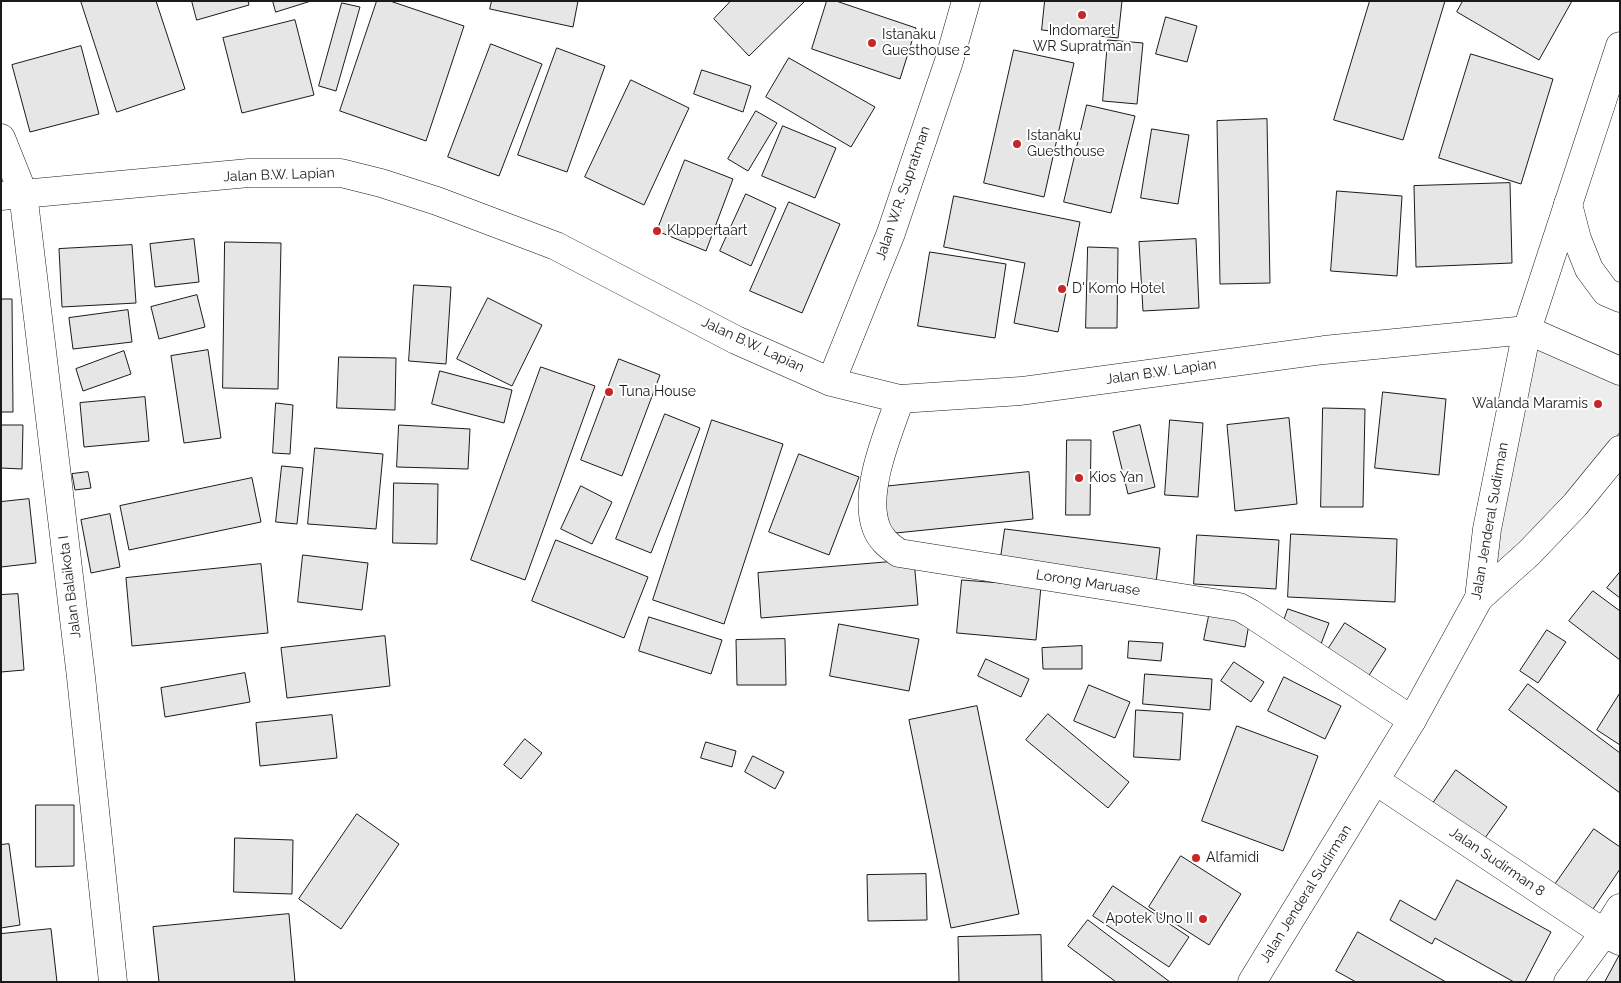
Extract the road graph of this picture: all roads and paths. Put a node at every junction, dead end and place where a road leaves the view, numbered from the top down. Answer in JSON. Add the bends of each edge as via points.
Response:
{"nodes":[{"id":1,"x":966,"y":1,"type":"edge"},
{"id":2,"x":1620,"y":46,"type":"edge"},
{"id":3,"x":1,"y":138,"type":"edge"},
{"id":4,"x":12,"y":195,"type":"edge"},
{"id":5,"x":1568,"y":204,"type":"junction"},
{"id":6,"x":1620,"y":298,"type":"edge"},
{"id":7,"x":1527,"y":330,"type":"junction"},
{"id":8,"x":1620,"y":371,"type":"edge"},
{"id":9,"x":831,"y":382,"type":"junction"},
{"id":10,"x":900,"y":399,"type":"junction"},
{"id":11,"x":1620,"y":450,"type":"edge"},
{"id":12,"x":1479,"y":598,"type":"junction"},
{"id":13,"x":1412,"y":720,"type":"junction"},
{"id":14,"x":1376,"y":781,"type":"junction"},
{"id":15,"x":1620,"y":908,"type":"edge"},
{"id":16,"x":1612,"y":937,"type":"edge"},
{"id":17,"x":113,"y":982,"type":"edge"},
{"id":18,"x":1252,"y":982,"type":"edge"},
{"id":19,"x":1568,"y":982,"type":"edge"}],
"edges":[{"from":1,"to":9,"type":"main road","name":"Jalan W.R. Supratman","via":[[891,232]]},
{"from":2,"to":5,"type":"main road","name":"Jalan Jenderal Sudirman"},
{"from":3,"to":4,"type":"main road","name":"Jalan Balaikota I"},
{"from":4,"to":9,"type":"main road","name":"Jalan B.W. Lapian","via":[[249,174],[342,173],[438,201],[556,246],[736,340]]},
{"from":4,"to":17,"type":"main road","name":"Jalan Balaikota I","via":[[80,667]]},
{"from":5,"to":6,"type":"main road","via":[[1577,239],[1590,269],[1606,292]]},
{"from":5,"to":7,"type":"main road","name":"Jalan Jenderal Sudirman"},
{"from":7,"to":8,"type":"main road"},
{"from":7,"to":10,"type":"main road","name":"Jalan B.W. Lapian","via":[[1324,350],[1021,391]]},
{"from":7,"to":12,"type":"main road","name":"Jalan Jenderal Sudirman","via":[[1487,529]]},
{"from":9,"to":10,"type":"main road","name":"Jalan B.W. Lapian"},
{"from":10,"to":13,"type":"main road","name":"Lorong Maruase","via":[[876,474],[872,510],[876,528],[887,545],[898,552],[1239,607]]},
{"from":11,"to":12,"type":"main road","via":[[1529,553]]},
{"from":12,"to":13,"type":"main road","name":"Jalan Jenderal Sudirman"},
{"from":13,"to":14,"type":"main road","name":"Jalan Jenderal Sudirman"},
{"from":14,"to":16,"type":"main road","name":"Jalan Sudirman 8"},
{"from":14,"to":18,"type":"main road","name":"Jalan Jenderal Sudirman"},
{"from":15,"to":16,"type":"main road"},
{"from":16,"to":19,"type":"main road"}]}
